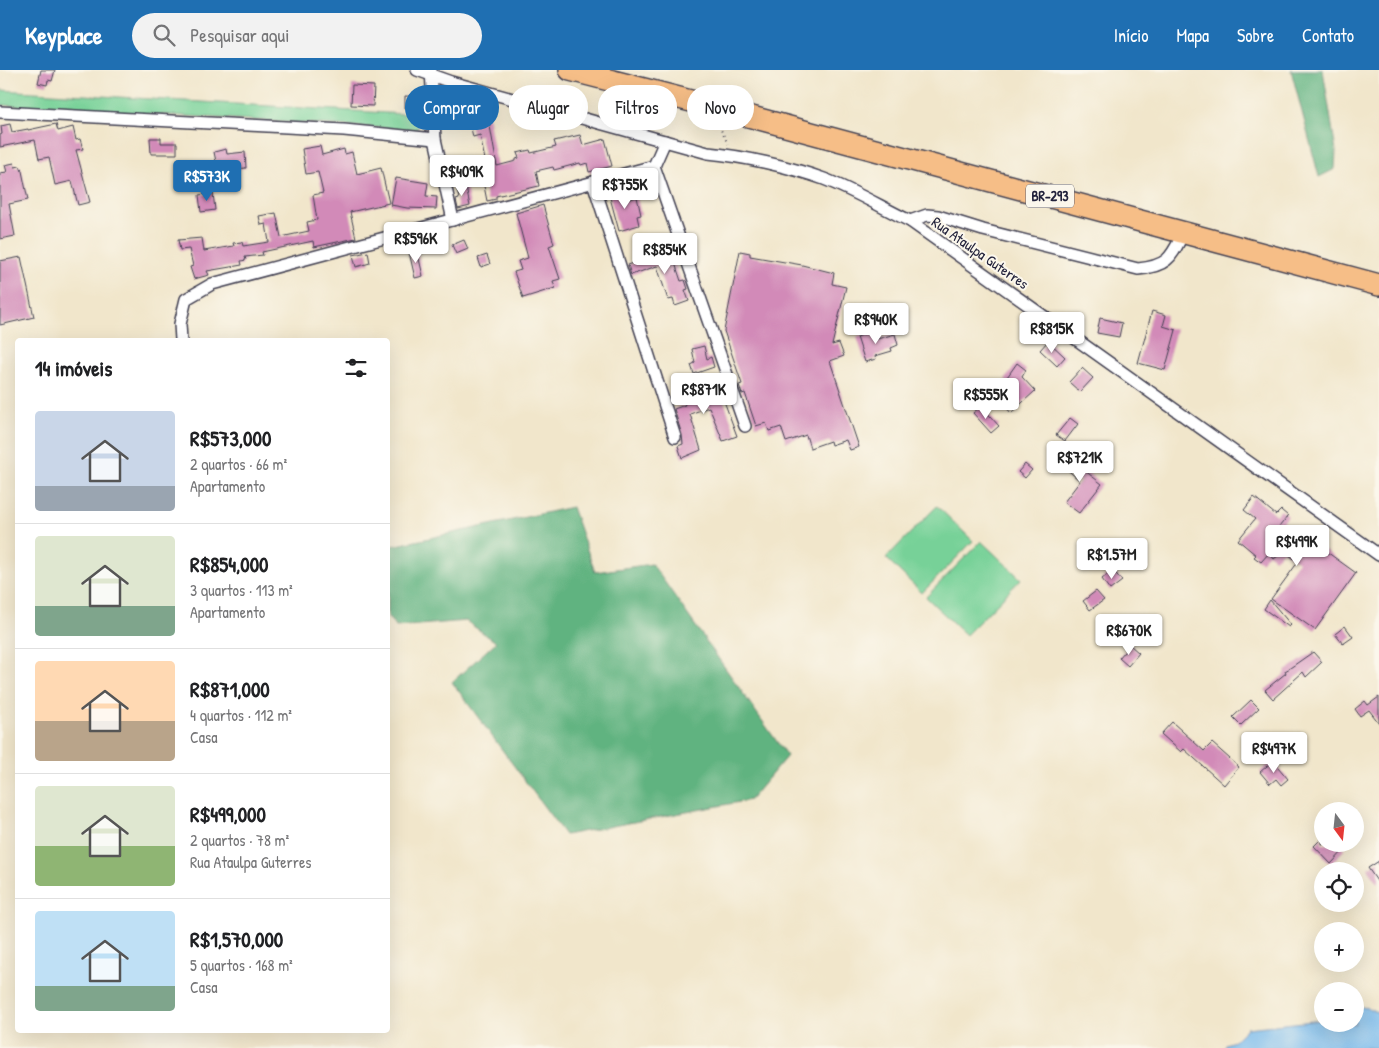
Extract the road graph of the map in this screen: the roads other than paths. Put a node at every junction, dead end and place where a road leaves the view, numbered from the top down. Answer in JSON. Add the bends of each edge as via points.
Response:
{"nodes":[{"id":1,"x":417,"y":70,"type":"edge"},
{"id":2,"x":570,"y":70,"type":"edge"},
{"id":3,"x":431,"y":72,"type":"edge"},
{"id":4,"x":0,"y":112,"type":"edge"},
{"id":5,"x":435,"y":139,"type":"junction"},
{"id":6,"x":665,"y":141,"type":"junction"},
{"id":7,"x":654,"y":166,"type":"junction"},
{"id":8,"x":593,"y":182,"type":"junction"},
{"id":9,"x":453,"y":220,"type":"junction"},
{"id":10,"x":910,"y":221,"type":"junction"},
{"id":11,"x":1184,"y":232,"type":"junction"},
{"id":12,"x":1379,"y":285,"type":"edge"},
{"id":13,"x":181,"y":338,"type":"edge"},
{"id":14,"x":745,"y":426,"type":"dead end"},
{"id":15,"x":675,"y":437,"type":"dead end"},
{"id":16,"x":1379,"y":556,"type":"edge"}],
"edges":[{"from":1,"to":3,"type":"street","name":"Rua Ataulpa Guterres"},
{"from":2,"to":11,"type":"highway","number":"BR-293"},
{"from":3,"to":5,"type":"street"},
{"from":3,"to":6,"type":"street","name":"Rua Ataulpa Guterres","via":[[451,82]]},
{"from":4,"to":5,"type":"street","via":[[344,130]]},
{"from":5,"to":9,"type":"street"},
{"from":6,"to":7,"type":"street"},
{"from":6,"to":10,"type":"street","name":"Rua Ataulpa Guterres","via":[[795,170],[825,180]]},
{"from":7,"to":8,"type":"street"},
{"from":7,"to":14,"type":"street"},
{"from":8,"to":9,"type":"street"},
{"from":8,"to":15,"type":"street"},
{"from":9,"to":13,"type":"street","via":[[212,284],[186,299],[180,324]]},
{"from":10,"to":11,"type":"street","via":[[927,215],[938,216],[1138,269],[1154,268],[1172,256]]},
{"from":10,"to":16,"type":"street","name":"Rua Ataulpa Guterres"},
{"from":11,"to":12,"type":"highway","number":"BR-293"}]}
